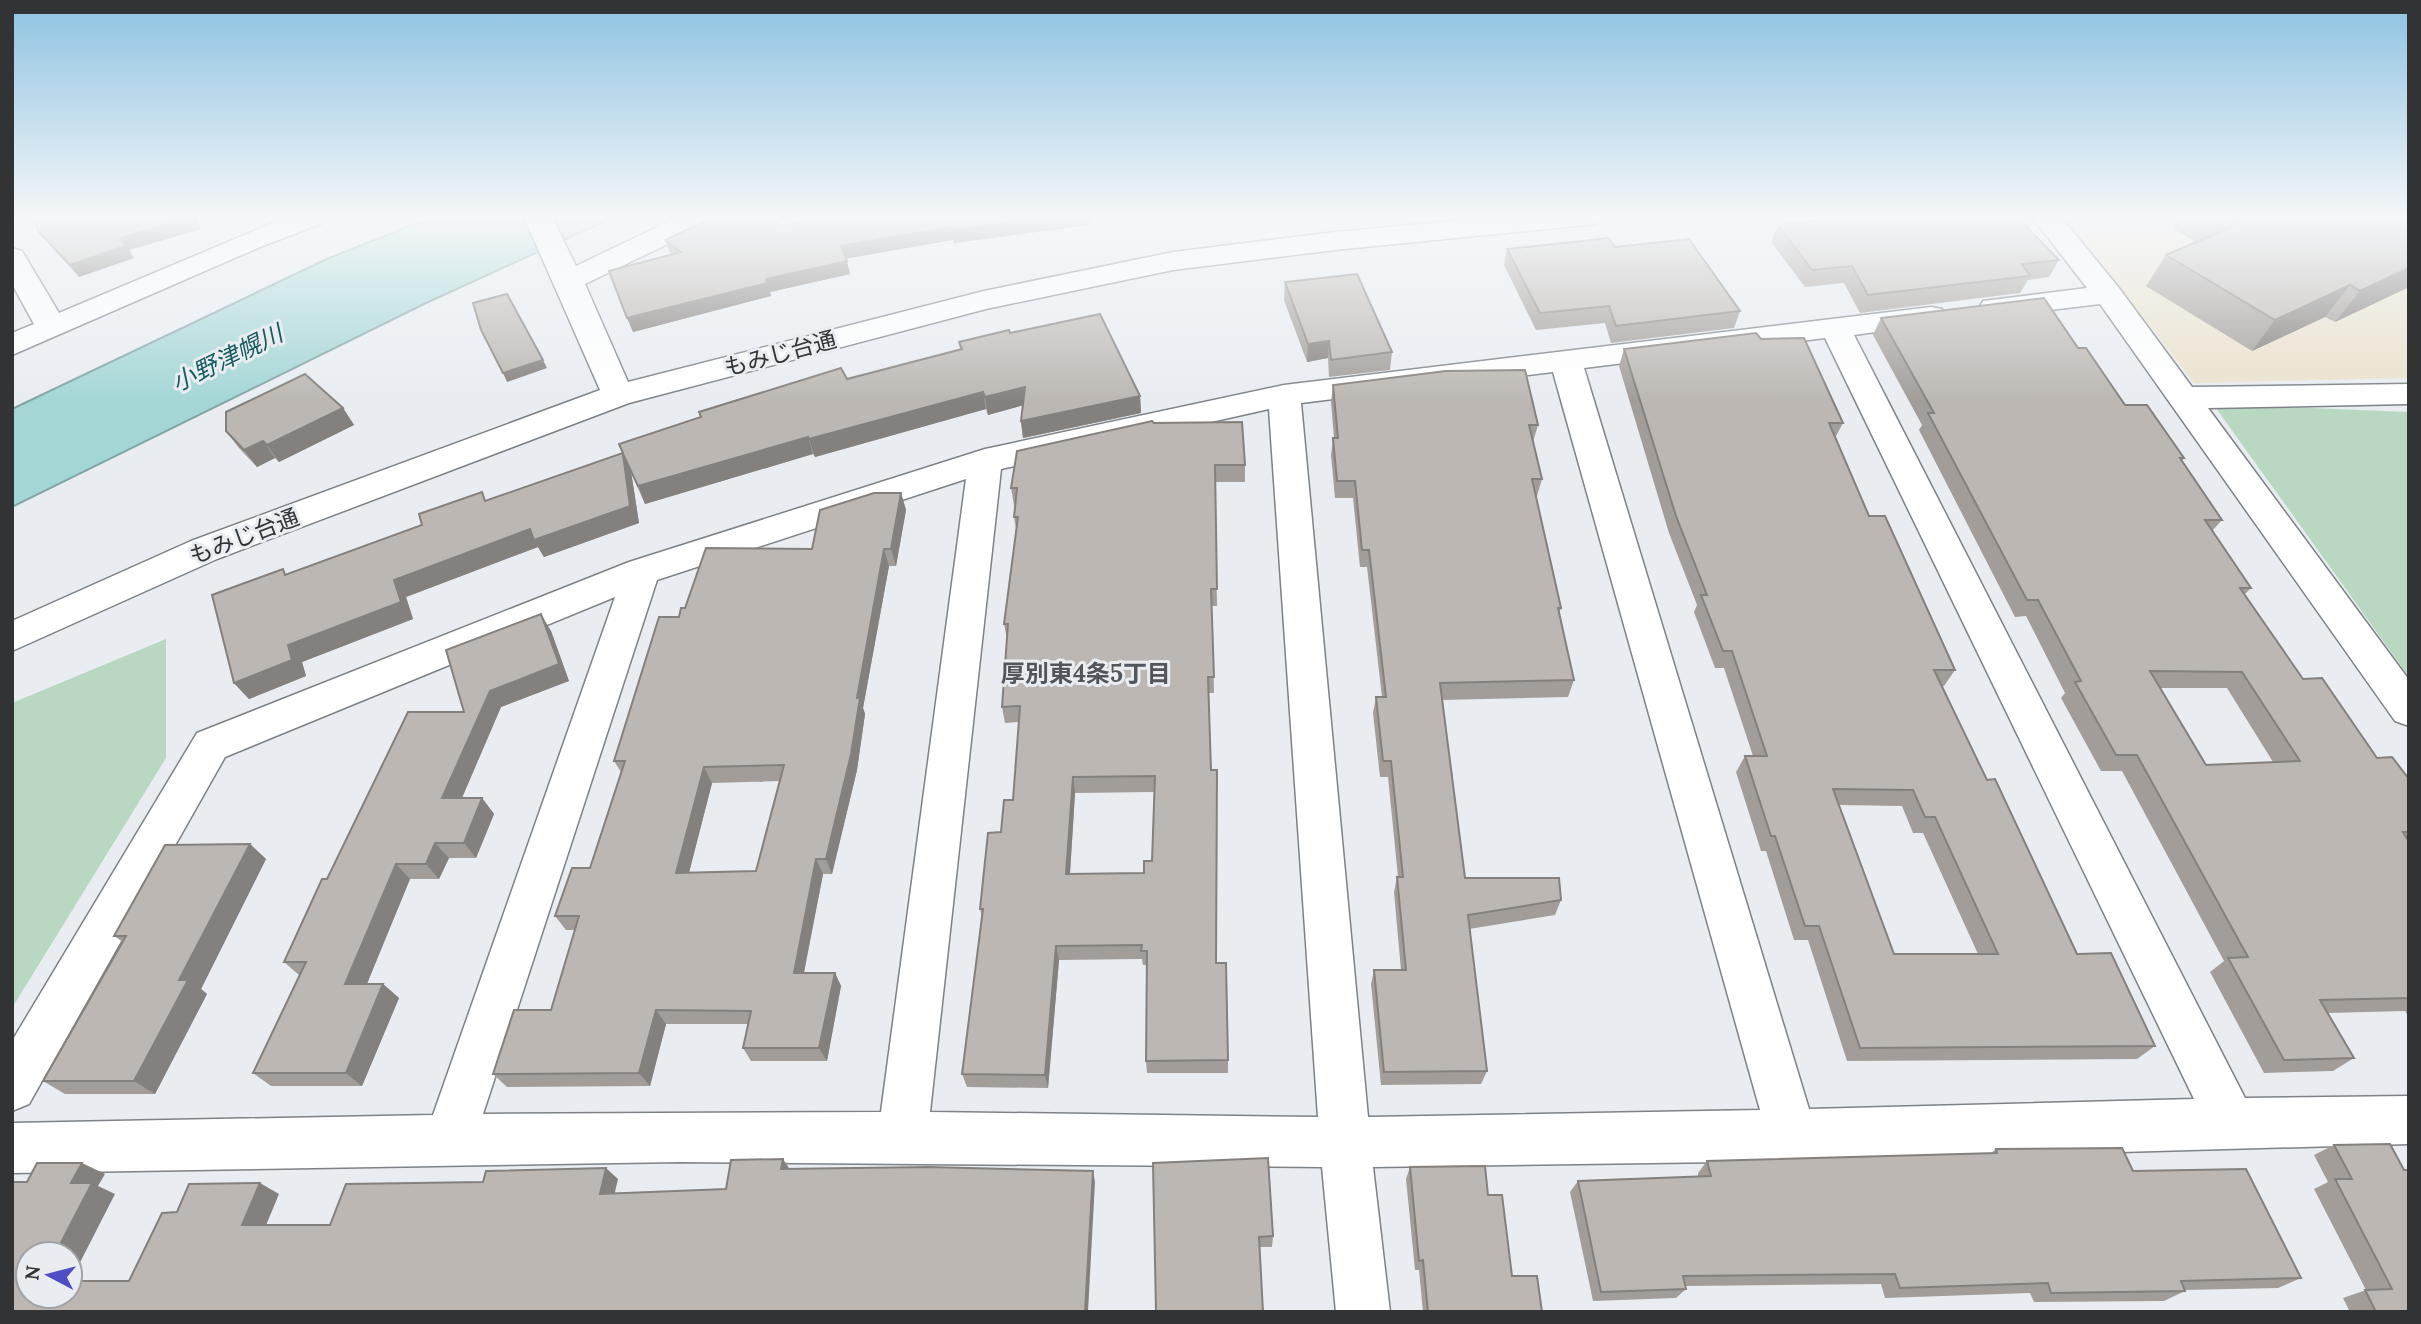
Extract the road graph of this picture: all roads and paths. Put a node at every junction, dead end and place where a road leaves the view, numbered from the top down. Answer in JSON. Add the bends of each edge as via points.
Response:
{"nodes":[{"id":1,"x":24,"y":279,"type":"edge"},
{"id":2,"x":148,"y":279,"type":"edge"},
{"id":3,"x":574,"y":279,"type":"edge"},
{"id":4,"x":1087,"y":279,"type":"edge"},
{"id":5,"x":2096,"y":279,"type":"edge"},
{"id":6,"x":569,"y":281,"type":"joint"},
{"id":7,"x":2108,"y":294,"type":"junction"},
{"id":8,"x":52,"y":328,"type":"junction"},
{"id":9,"x":1835,"y":328,"type":"junction"},
{"id":10,"x":12,"y":345,"type":"edge"},
{"id":11,"x":1566,"y":362,"type":"junction"},
{"id":12,"x":2409,"y":394,"type":"edge"},
{"id":13,"x":618,"y":395,"type":"junction"},
{"id":14,"x":1284,"y":395,"type":"junction"},
{"id":15,"x":2182,"y":398,"type":"junction"},
{"id":16,"x":985,"y":461,"type":"junction"},
{"id":17,"x":642,"y":571,"type":"junction"},
{"id":18,"x":12,"y":638,"type":"edge"},
{"id":19,"x":2409,"y":710,"type":"edge"},
{"id":20,"x":12,"y":1087,"type":"edge"},
{"id":21,"x":2409,"y":1121,"type":"edge"},
{"id":22,"x":2231,"y":1122,"type":"junction"},
{"id":23,"x":1792,"y":1136,"type":"junction"},
{"id":24,"x":902,"y":1137,"type":"junction"},
{"id":25,"x":450,"y":1138,"type":"junction"},
{"id":26,"x":1345,"y":1142,"type":"junction"},
{"id":27,"x":12,"y":1148,"type":"edge"},
{"id":28,"x":1363,"y":1312,"type":"edge"}],
"edges":[{"from":1,"to":8,"type":"street"},
{"from":2,"to":8,"type":"street"},
{"from":3,"to":6,"type":"street"},
{"from":4,"to":13,"type":"street","name":"もみじ台通","via":[[984,300]]},
{"from":5,"to":7,"type":"street"},
{"from":6,"to":13,"type":"street"},
{"from":7,"to":9,"type":"street"},
{"from":7,"to":15,"type":"street"},
{"from":8,"to":10,"type":"street"},
{"from":9,"to":11,"type":"street"},
{"from":9,"to":22,"type":"street"},
{"from":11,"to":14,"type":"street"},
{"from":11,"to":23,"type":"street"},
{"from":12,"to":15,"type":"street"},
{"from":13,"to":18,"type":"street","name":"もみじ台通","via":[[204,550]]},
{"from":14,"to":16,"type":"street"},
{"from":14,"to":26,"type":"street"},
{"from":15,"to":19,"type":"street"},
{"from":16,"to":17,"type":"street"},
{"from":16,"to":24,"type":"street"},
{"from":17,"to":20,"type":"street","via":[[211,745]]},
{"from":17,"to":25,"type":"street"},
{"from":21,"to":22,"type":"street"},
{"from":22,"to":23,"type":"street"},
{"from":23,"to":26,"type":"street"},
{"from":24,"to":25,"type":"street"},
{"from":24,"to":26,"type":"street"},
{"from":25,"to":27,"type":"street"},
{"from":26,"to":28,"type":"street"}]}
